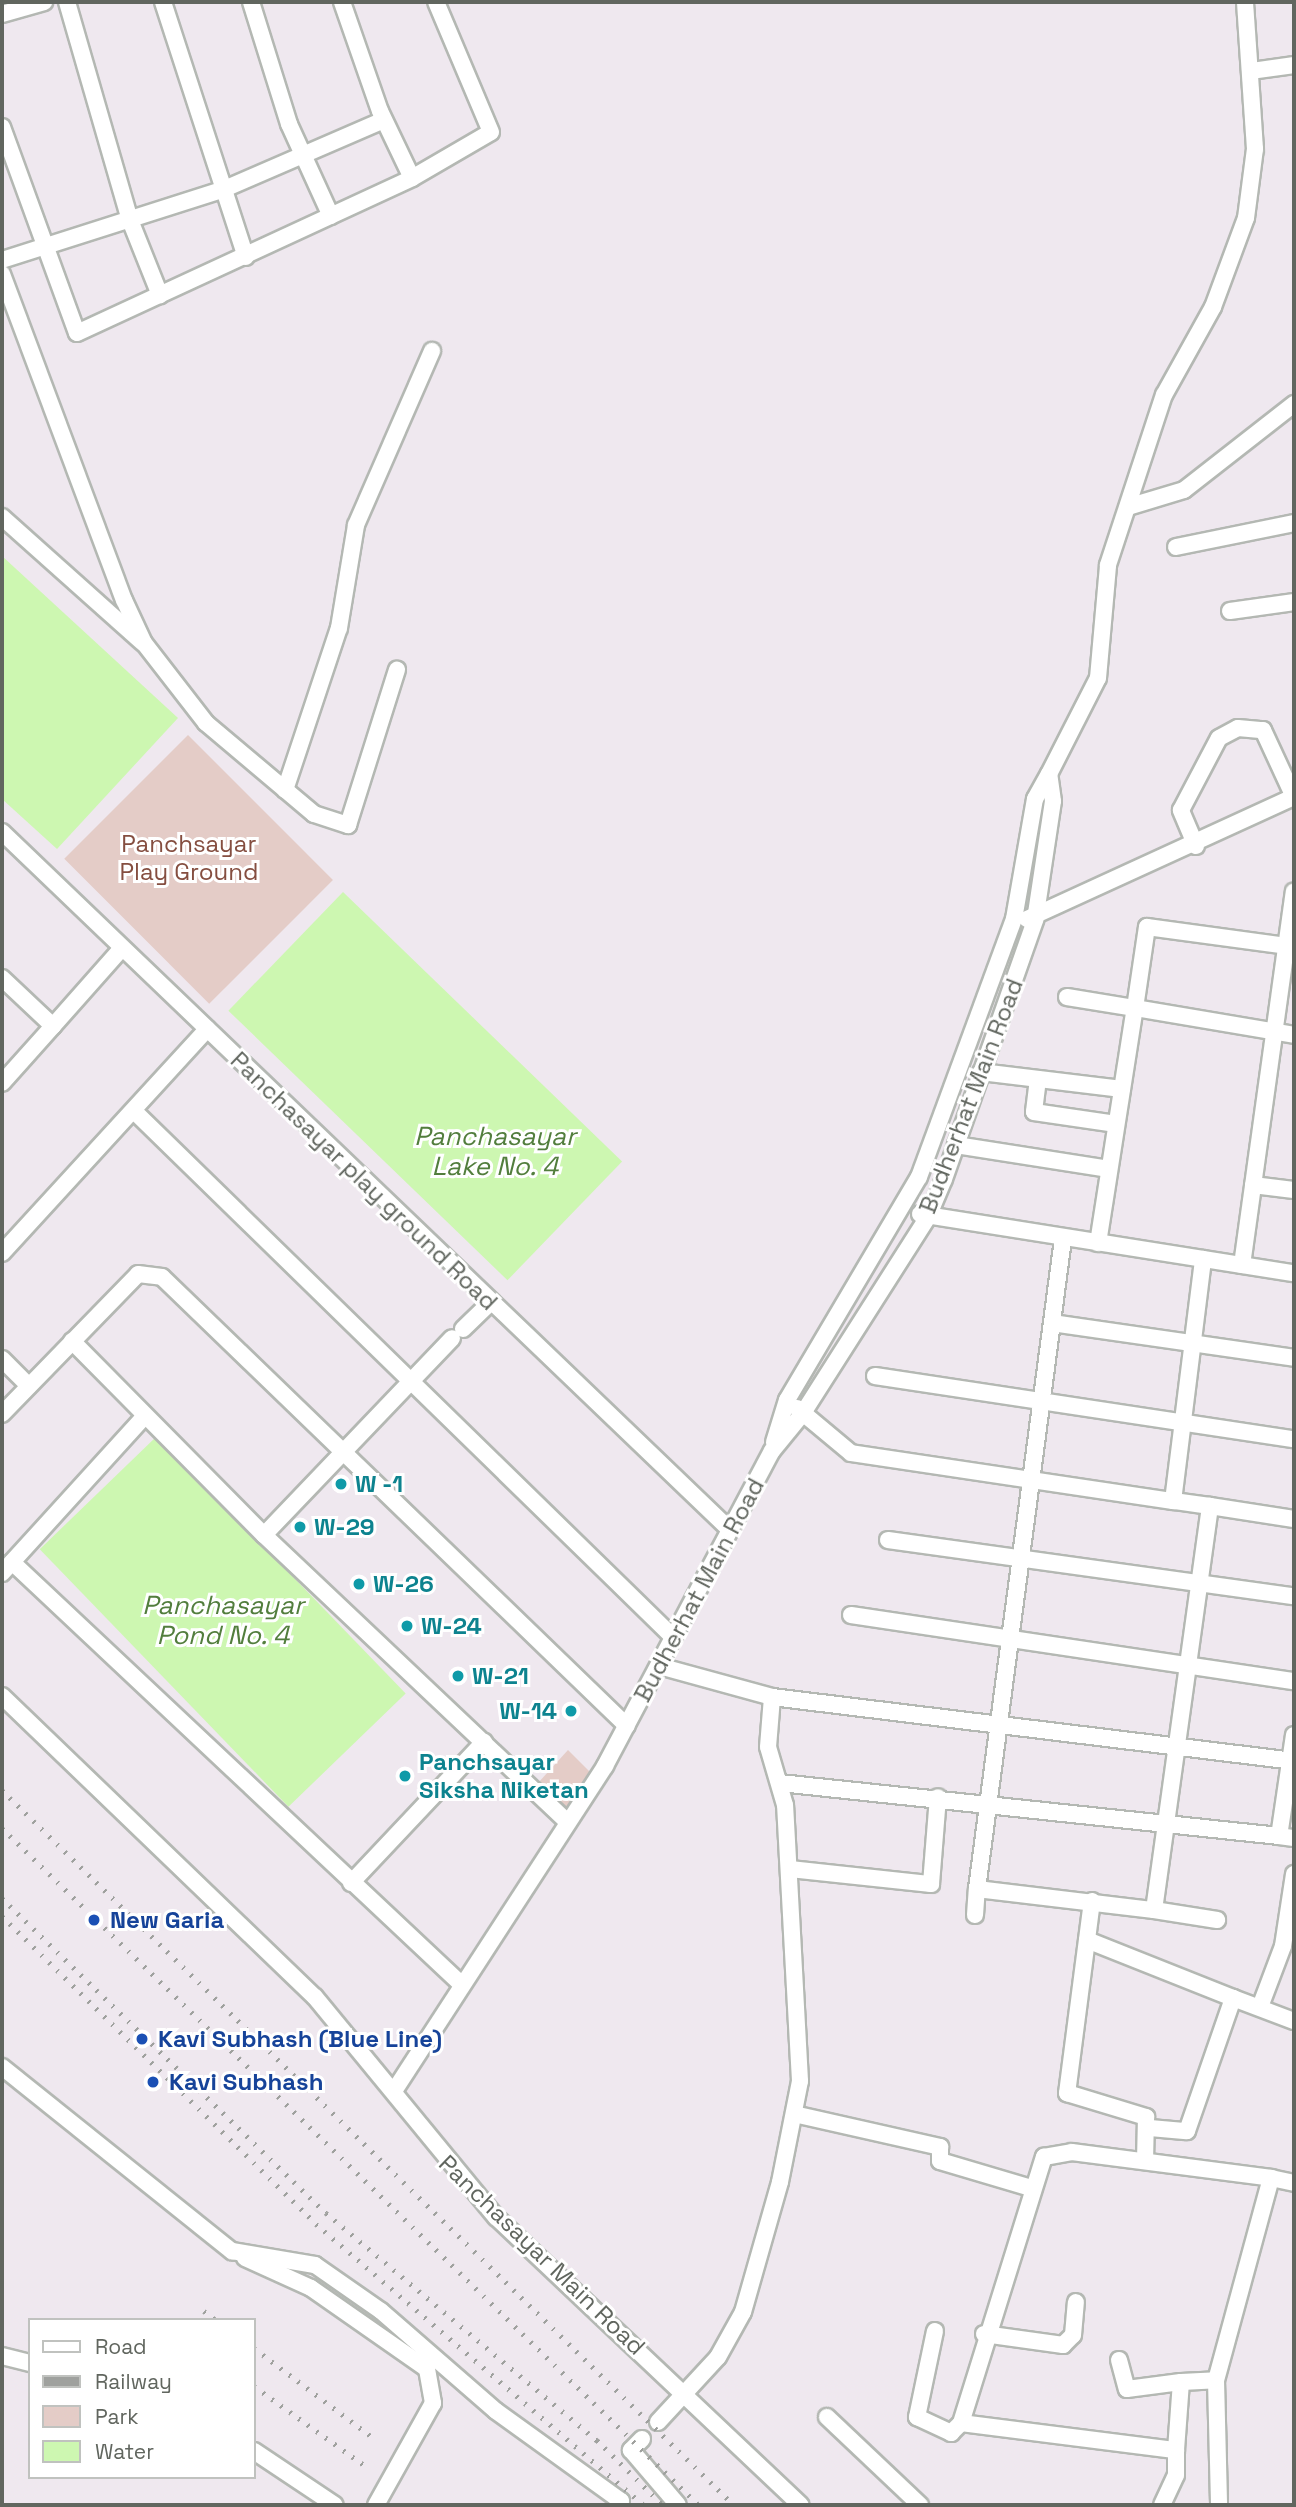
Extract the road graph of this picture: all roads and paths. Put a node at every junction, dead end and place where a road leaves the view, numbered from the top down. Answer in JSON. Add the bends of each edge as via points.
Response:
{"nodes":[{"id":1,"x":44,"y":2,"type":"edge"},
{"id":2,"x":67,"y":2,"type":"edge"},
{"id":3,"x":163,"y":2,"type":"edge"},
{"id":4,"x":251,"y":2,"type":"edge"},
{"id":5,"x":342,"y":2,"type":"edge"},
{"id":6,"x":436,"y":2,"type":"edge"},
{"id":7,"x":1245,"y":2,"type":"edge"},
{"id":8,"x":2,"y":14,"type":"edge"},
{"id":9,"x":1294,"y":65,"type":"edge"},
{"id":10,"x":1251,"y":71,"type":"junction"},
{"id":11,"x":384,"y":120,"type":"junction"},
{"id":12,"x":2,"y":127,"type":"edge"},
{"id":13,"x":301,"y":151,"type":"junction"},
{"id":14,"x":412,"y":178,"type":"junction"},
{"id":15,"x":222,"y":190,"type":"junction"},
{"id":16,"x":331,"y":216,"type":"junction"},
{"id":17,"x":130,"y":220,"type":"junction"},
{"id":18,"x":43,"y":247,"type":"junction"},
{"id":19,"x":246,"y":257,"type":"junction"},
{"id":20,"x":2,"y":260,"type":"edge"},
{"id":21,"x":2,"y":274,"type":"edge"},
{"id":22,"x":160,"y":295,"type":"junction"},
{"id":23,"x":432,"y":351,"type":"dead end"},
{"id":24,"x":1294,"y":404,"type":"edge"},
{"id":25,"x":1131,"y":506,"type":"junction"},
{"id":26,"x":2,"y":517,"type":"edge"},
{"id":27,"x":1294,"y":523,"type":"edge"},
{"id":28,"x":1176,"y":547,"type":"dead end"},
{"id":29,"x":1294,"y":602,"type":"edge"},
{"id":30,"x":1230,"y":611,"type":"dead end"},
{"id":31,"x":144,"y":643,"type":"junction"},
{"id":32,"x":397,"y":670,"type":"dead end"},
{"id":33,"x":1049,"y":774,"type":"junction"},
{"id":34,"x":285,"y":790,"type":"junction"},
{"id":35,"x":1294,"y":797,"type":"edge"},
{"id":36,"x":1035,"y":799,"type":"junction"},
{"id":37,"x":1053,"y":801,"type":"junction"},
{"id":38,"x":2,"y":832,"type":"edge"},
{"id":39,"x":1196,"y":845,"type":"junction"},
{"id":40,"x":1294,"y":892,"type":"edge"},
{"id":41,"x":1014,"y":919,"type":"junction"},
{"id":42,"x":1035,"y":920,"type":"junction"},
{"id":43,"x":1291,"y":947,"type":"edge"},
{"id":44,"x":122,"y":948,"type":"junction"},
{"id":45,"x":2,"y":978,"type":"edge"},
{"id":46,"x":1067,"y":998,"type":"dead end"},
{"id":47,"x":1135,"y":1008,"type":"junction"},
{"id":48,"x":53,"y":1026,"type":"junction"},
{"id":49,"x":207,"y":1029,"type":"junction"},
{"id":50,"x":1275,"y":1033,"type":"junction"},
{"id":51,"x":1294,"y":1035,"type":"edge"},
{"id":52,"x":981,"y":1072,"type":"junction"},
{"id":53,"x":1038,"y":1079,"type":"junction"},
{"id":54,"x":2,"y":1083,"type":"edge"},
{"id":55,"x":1122,"y":1089,"type":"junction"},
{"id":56,"x":134,"y":1111,"type":"junction"},
{"id":57,"x":1116,"y":1124,"type":"junction"},
{"id":58,"x":956,"y":1145,"type":"junction"},
{"id":59,"x":927,"y":1156,"type":"junction"},
{"id":60,"x":949,"y":1163,"type":"junction"},
{"id":61,"x":1109,"y":1169,"type":"junction"},
{"id":62,"x":1253,"y":1185,"type":"junction"},
{"id":63,"x":1294,"y":1190,"type":"edge"},
{"id":64,"x":904,"y":1210,"type":"junction"},
{"id":65,"x":928,"y":1216,"type":"junction"},
{"id":66,"x":1063,"y":1239,"type":"junction"},
{"id":67,"x":1098,"y":1243,"type":"junction"},
{"id":68,"x":2,"y":1253,"type":"edge"},
{"id":69,"x":1203,"y":1259,"type":"junction"},
{"id":70,"x":1242,"y":1265,"type":"junction"},
{"id":71,"x":1294,"y":1273,"type":"edge"},
{"id":72,"x":490,"y":1303,"type":"junction"},
{"id":73,"x":1052,"y":1323,"type":"junction"},
{"id":74,"x":72,"y":1341,"type":"junction"},
{"id":75,"x":1195,"y":1345,"type":"junction"},
{"id":76,"x":1294,"y":1358,"type":"edge"},
{"id":77,"x":2,"y":1359,"type":"edge"},
{"id":78,"x":875,"y":1376,"type":"dead end"},
{"id":79,"x":411,"y":1382,"type":"junction"},
{"id":80,"x":29,"y":1386,"type":"junction"},
{"id":81,"x":787,"y":1400,"type":"junction"},
{"id":82,"x":1041,"y":1402,"type":"junction"},
{"id":83,"x":803,"y":1413,"type":"junction"},
{"id":84,"x":2,"y":1414,"type":"edge"},
{"id":85,"x":144,"y":1417,"type":"junction"},
{"id":86,"x":1186,"y":1423,"type":"junction"},
{"id":87,"x":1294,"y":1439,"type":"edge"},
{"id":88,"x":772,"y":1451,"type":"junction"},
{"id":89,"x":345,"y":1453,"type":"junction"},
{"id":90,"x":1031,"y":1479,"type":"junction"},
{"id":91,"x":1173,"y":1501,"type":"junction"},
{"id":92,"x":1210,"y":1506,"type":"junction"},
{"id":93,"x":1294,"y":1519,"type":"edge"},
{"id":94,"x":728,"y":1528,"type":"junction"},
{"id":95,"x":264,"y":1535,"type":"junction"},
{"id":96,"x":888,"y":1540,"type":"dead end"},
{"id":97,"x":1020,"y":1558,"type":"junction"},
{"id":98,"x":7,"y":1567,"type":"edge"},
{"id":99,"x":1199,"y":1583,"type":"junction"},
{"id":100,"x":1294,"y":1596,"type":"edge"},
{"id":101,"x":851,"y":1615,"type":"dead end"},
{"id":102,"x":673,"y":1637,"type":"junction"},
{"id":103,"x":1008,"y":1637,"type":"junction"},
{"id":104,"x":1185,"y":1664,"type":"junction"},
{"id":105,"x":659,"y":1666,"type":"junction"},
{"id":106,"x":1294,"y":1681,"type":"edge"},
{"id":107,"x":2,"y":1696,"type":"edge"},
{"id":108,"x":772,"y":1697,"type":"junction"},
{"id":109,"x":998,"y":1720,"type":"junction"},
{"id":110,"x":627,"y":1726,"type":"junction"},
{"id":111,"x":1294,"y":1735,"type":"edge"},
{"id":112,"x":484,"y":1742,"type":"junction"},
{"id":113,"x":1175,"y":1744,"type":"junction"},
{"id":114,"x":1292,"y":1760,"type":"edge"},
{"id":115,"x":780,"y":1783,"type":"junction"},
{"id":116,"x":937,"y":1797,"type":"junction"},
{"id":117,"x":988,"y":1803,"type":"junction"},
{"id":118,"x":568,"y":1822,"type":"junction"},
{"id":119,"x":1164,"y":1824,"type":"junction"},
{"id":120,"x":1287,"y":1837,"type":"edge"},
{"id":121,"x":790,"y":1869,"type":"junction"},
{"id":122,"x":1294,"y":1874,"type":"edge"},
{"id":123,"x":351,"y":1883,"type":"junction"},
{"id":124,"x":976,"y":1889,"type":"junction"},
{"id":125,"x":1092,"y":1901,"type":"junction"},
{"id":126,"x":1154,"y":1910,"type":"junction"},
{"id":127,"x":975,"y":1915,"type":"dead end"},
{"id":128,"x":1217,"y":1920,"type":"dead end"},
{"id":129,"x":1087,"y":1940,"type":"junction"},
{"id":130,"x":461,"y":1984,"type":"junction"},
{"id":131,"x":1233,"y":1998,"type":"junction"},
{"id":132,"x":1260,"y":2007,"type":"junction"},
{"id":133,"x":1294,"y":2021,"type":"edge"},
{"id":134,"x":2,"y":2067,"type":"edge"},
{"id":135,"x":396,"y":2088,"type":"junction"},
{"id":136,"x":794,"y":2114,"type":"junction"},
{"id":137,"x":1150,"y":2128,"type":"junction"},
{"id":138,"x":1145,"y":2161,"type":"junction"},
{"id":139,"x":1271,"y":2178,"type":"junction"},
{"id":140,"x":1294,"y":2183,"type":"edge"},
{"id":141,"x":1031,"y":2188,"type":"junction"},
{"id":142,"x":232,"y":2251,"type":"junction"},
{"id":143,"x":1076,"y":2302,"type":"dead end"},
{"id":144,"x":935,"y":2331,"type":"dead end"},
{"id":145,"x":984,"y":2334,"type":"junction"},
{"id":146,"x":2,"y":2356,"type":"edge"},
{"id":147,"x":1119,"y":2360,"type":"dead end"},
{"id":148,"x":28,"y":2362,"type":"edge"},
{"id":149,"x":1216,"y":2380,"type":"junction"},
{"id":150,"x":1181,"y":2382,"type":"junction"},
{"id":151,"x":687,"y":2393,"type":"junction"},
{"id":152,"x":827,"y":2417,"type":"dead end"},
{"id":153,"x":658,"y":2422,"type":"dead end"},
{"id":154,"x":961,"y":2423,"type":"junction"},
{"id":155,"x":642,"y":2440,"type":"dead end"},
{"id":156,"x":1176,"y":2450,"type":"junction"},
{"id":157,"x":256,"y":2452,"type":"edge"},
{"id":158,"x":335,"y":2505,"type":"edge"},
{"id":159,"x":376,"y":2505,"type":"edge"},
{"id":160,"x":618,"y":2505,"type":"edge"},
{"id":161,"x":678,"y":2505,"type":"edge"},
{"id":162,"x":801,"y":2505,"type":"edge"},
{"id":163,"x":920,"y":2505,"type":"edge"},
{"id":164,"x":1162,"y":2505,"type":"edge"},
{"id":165,"x":1219,"y":2505,"type":"edge"}],
"edges":[{"from":1,"to":8,"type":"street"},
{"from":2,"to":17,"type":"street"},
{"from":3,"to":15,"type":"street"},
{"from":4,"to":13,"type":"street"},
{"from":5,"to":11,"type":"street"},
{"from":6,"to":14,"type":"street","via":[[491,132]]},
{"from":7,"to":10,"type":"street"},
{"from":9,"to":10,"type":"street"},
{"from":10,"to":25,"type":"street","via":[[1254,181],[1246,218],[1213,307],[1164,395]]},
{"from":11,"to":13,"type":"street"},
{"from":11,"to":14,"type":"street"},
{"from":12,"to":18,"type":"street"},
{"from":13,"to":15,"type":"street"},
{"from":13,"to":16,"type":"street"},
{"from":14,"to":16,"type":"street"},
{"from":15,"to":17,"type":"street"},
{"from":15,"to":19,"type":"street"},
{"from":16,"to":19,"type":"street"},
{"from":17,"to":18,"type":"street"},
{"from":17,"to":22,"type":"street"},
{"from":18,"to":20,"type":"street"},
{"from":18,"to":22,"type":"street","via":[[77,333]]},
{"from":19,"to":22,"type":"street"},
{"from":21,"to":31,"type":"street"},
{"from":23,"to":34,"type":"street","via":[[356,525],[339,628]]},
{"from":24,"to":25,"type":"street","via":[[1158,501]]},
{"from":25,"to":33,"type":"street","via":[[1108,565],[1098,678]]},
{"from":26,"to":31,"type":"street"},
{"from":27,"to":28,"type":"street"},
{"from":29,"to":30,"type":"street"},
{"from":31,"to":34,"type":"street","via":[[206,723]]},
{"from":32,"to":34,"type":"street","via":[[348,825],[332,824]]},
{"from":33,"to":36,"type":"street"},
{"from":33,"to":37,"type":"street","name":"Budherhat Main Road"},
{"from":35,"to":39,"type":"street"},
{"from":35,"to":39,"type":"street","via":[[1264,730],[1238,727],[1219,738],[1181,810]]},
{"from":36,"to":37,"type":"street"},
{"from":36,"to":41,"type":"street"},
{"from":37,"to":42,"type":"street","name":"Budherhat Main Road"},
{"from":38,"to":44,"type":"street","name":"Panchasayar play ground Road"},
{"from":39,"to":42,"type":"street"},
{"from":40,"to":43,"type":"street"},
{"from":41,"to":42,"type":"street"},
{"from":41,"to":59,"type":"street"},
{"from":42,"to":52,"type":"street","name":"Budherhat Main Road"},
{"from":43,"to":47,"type":"street","via":[[1147,927]]},
{"from":43,"to":50,"type":"street"},
{"from":44,"to":48,"type":"street"},
{"from":44,"to":49,"type":"street","name":"Panchasayar play ground Road"},
{"from":45,"to":48,"type":"street"},
{"from":46,"to":47,"type":"street"},
{"from":47,"to":50,"type":"street"},
{"from":47,"to":55,"type":"street"},
{"from":48,"to":54,"type":"street"},
{"from":49,"to":56,"type":"street"},
{"from":49,"to":72,"type":"street","name":"Panchasayar play ground Road"},
{"from":50,"to":51,"type":"street"},
{"from":50,"to":62,"type":"street"},
{"from":52,"to":53,"type":"street"},
{"from":52,"to":58,"type":"street","name":"Budherhat Main Road"},
{"from":53,"to":55,"type":"street"},
{"from":53,"to":57,"type":"street","via":[[1034,1112]]},
{"from":55,"to":57,"type":"street"},
{"from":56,"to":68,"type":"street"},
{"from":56,"to":79,"type":"street"},
{"from":57,"to":61,"type":"street"},
{"from":58,"to":60,"type":"street","name":"Budherhat Main Road"},
{"from":58,"to":61,"type":"street"},
{"from":59,"to":60,"type":"street"},
{"from":59,"to":64,"type":"street"},
{"from":60,"to":65,"type":"street","name":"Budherhat Main Road"},
{"from":61,"to":67,"type":"street"},
{"from":62,"to":63,"type":"street"},
{"from":62,"to":70,"type":"street"},
{"from":64,"to":65,"type":"street"},
{"from":64,"to":81,"type":"street"},
{"from":65,"to":66,"type":"street"},
{"from":65,"to":83,"type":"street","name":"Budherhat Main Road"},
{"from":66,"to":67,"type":"street"},
{"from":66,"to":73,"type":"street"},
{"from":67,"to":69,"type":"street"},
{"from":69,"to":70,"type":"street"},
{"from":69,"to":75,"type":"street"},
{"from":70,"to":71,"type":"street"},
{"from":72,"to":79,"type":"street"},
{"from":72,"to":94,"type":"street","name":"Panchasayar play ground Road"},
{"from":73,"to":75,"type":"street"},
{"from":73,"to":82,"type":"street"},
{"from":74,"to":80,"type":"street"},
{"from":74,"to":85,"type":"street"},
{"from":74,"to":89,"type":"street","via":[[138,1274],[149,1271]]},
{"from":75,"to":76,"type":"street"},
{"from":75,"to":86,"type":"street"},
{"from":77,"to":80,"type":"street"},
{"from":78,"to":82,"type":"street"},
{"from":79,"to":89,"type":"street"},
{"from":79,"to":102,"type":"street"},
{"from":80,"to":84,"type":"street"},
{"from":81,"to":83,"type":"street"},
{"from":81,"to":88,"type":"street"},
{"from":82,"to":86,"type":"street"},
{"from":82,"to":90,"type":"street"},
{"from":83,"to":88,"type":"street","name":"Budherhat Main Road"},
{"from":83,"to":90,"type":"street","via":[[850,1453]]},
{"from":85,"to":95,"type":"street"},
{"from":85,"to":98,"type":"street"},
{"from":86,"to":87,"type":"street"},
{"from":86,"to":91,"type":"street"},
{"from":88,"to":94,"type":"street","name":"Budherhat Main Road"},
{"from":89,"to":95,"type":"street"},
{"from":89,"to":110,"type":"street"},
{"from":90,"to":91,"type":"street"},
{"from":90,"to":97,"type":"street"},
{"from":91,"to":92,"type":"street"},
{"from":92,"to":93,"type":"street"},
{"from":92,"to":99,"type":"street"},
{"from":94,"to":102,"type":"street","name":"Budherhat Main Road"},
{"from":95,"to":112,"type":"street"},
{"from":96,"to":97,"type":"street"},
{"from":97,"to":99,"type":"street"},
{"from":97,"to":103,"type":"street"},
{"from":98,"to":123,"type":"street"},
{"from":99,"to":100,"type":"street"},
{"from":99,"to":104,"type":"street"},
{"from":101,"to":103,"type":"street"},
{"from":102,"to":105,"type":"street","name":"Budherhat Main Road"},
{"from":103,"to":104,"type":"street"},
{"from":103,"to":109,"type":"street"},
{"from":104,"to":106,"type":"street"},
{"from":104,"to":113,"type":"street"},
{"from":105,"to":108,"type":"street"},
{"from":105,"to":110,"type":"street","name":"Budherhat Main Road"},
{"from":107,"to":135,"type":"street","name":"Panchasayar Main Road","via":[[315,1997]]},
{"from":108,"to":109,"type":"street"},
{"from":108,"to":115,"type":"street","via":[[768,1747]]},
{"from":109,"to":113,"type":"street"},
{"from":109,"to":117,"type":"street"},
{"from":110,"to":118,"type":"street","name":"Budherhat Main Road"},
{"from":111,"to":114,"type":"street"},
{"from":112,"to":118,"type":"street"},
{"from":112,"to":123,"type":"street"},
{"from":113,"to":114,"type":"street"},
{"from":113,"to":119,"type":"street"},
{"from":114,"to":120,"type":"street"},
{"from":115,"to":116,"type":"street"},
{"from":115,"to":121,"type":"street"},
{"from":116,"to":117,"type":"street"},
{"from":116,"to":121,"type":"street","via":[[931,1884]]},
{"from":117,"to":119,"type":"street"},
{"from":117,"to":124,"type":"street"},
{"from":118,"to":130,"type":"street","name":"Budherhat Main Road"},
{"from":119,"to":120,"type":"street"},
{"from":119,"to":126,"type":"street"},
{"from":121,"to":136,"type":"street","via":[[801,2026]]},
{"from":122,"to":132,"type":"street","via":[[1283,1946]]},
{"from":123,"to":130,"type":"street"},
{"from":124,"to":125,"type":"street"},
{"from":124,"to":127,"type":"street"},
{"from":125,"to":126,"type":"street"},
{"from":125,"to":129,"type":"street"},
{"from":126,"to":128,"type":"street"},
{"from":129,"to":131,"type":"street"},
{"from":129,"to":137,"type":"street","via":[[1067,2093],[1141,2114]]},
{"from":130,"to":135,"type":"street","name":"Budherhat Main Road"},
{"from":131,"to":132,"type":"street"},
{"from":131,"to":137,"type":"street","via":[[1187,2131]]},
{"from":132,"to":133,"type":"street"},
{"from":134,"to":142,"type":"street"},
{"from":135,"to":151,"type":"street","name":"Panchasayar Main Road","via":[[458,2178]]},
{"from":136,"to":141,"type":"street","via":[[940,2147],[940,2161]]},
{"from":136,"to":151,"type":"street","via":[[743,2312]]},
{"from":137,"to":138,"type":"street"},
{"from":138,"to":139,"type":"street"},
{"from":138,"to":141,"type":"street","via":[[1055,2153],[1044,2157]]},
{"from":139,"to":140,"type":"street"},
{"from":139,"to":149,"type":"street"},
{"from":141,"to":145,"type":"street"},
{"from":142,"to":159,"type":"street","via":[[311,2288],[426,2369],[433,2403]]},
{"from":142,"to":160,"type":"street","via":[[315,2265],[381,2311],[496,2411],[621,2501]]},
{"from":143,"to":145,"type":"street","via":[[1073,2335],[1063,2345]]},
{"from":144,"to":154,"type":"street","via":[[917,2417],[951,2433]]},
{"from":145,"to":154,"type":"street"},
{"from":146,"to":148,"type":"street"},
{"from":147,"to":150,"type":"street","via":[[1128,2389]]},
{"from":149,"to":150,"type":"street"},
{"from":149,"to":165,"type":"street"},
{"from":150,"to":156,"type":"street"},
{"from":151,"to":153,"type":"street"},
{"from":151,"to":162,"type":"street","name":"Panchasayar Main Road"},
{"from":152,"to":163,"type":"street"},
{"from":154,"to":156,"type":"street"},
{"from":155,"to":161,"type":"street","via":[[631,2450]]},
{"from":156,"to":164,"type":"street","via":[[1176,2475]]},
{"from":157,"to":158,"type":"street"}]}
